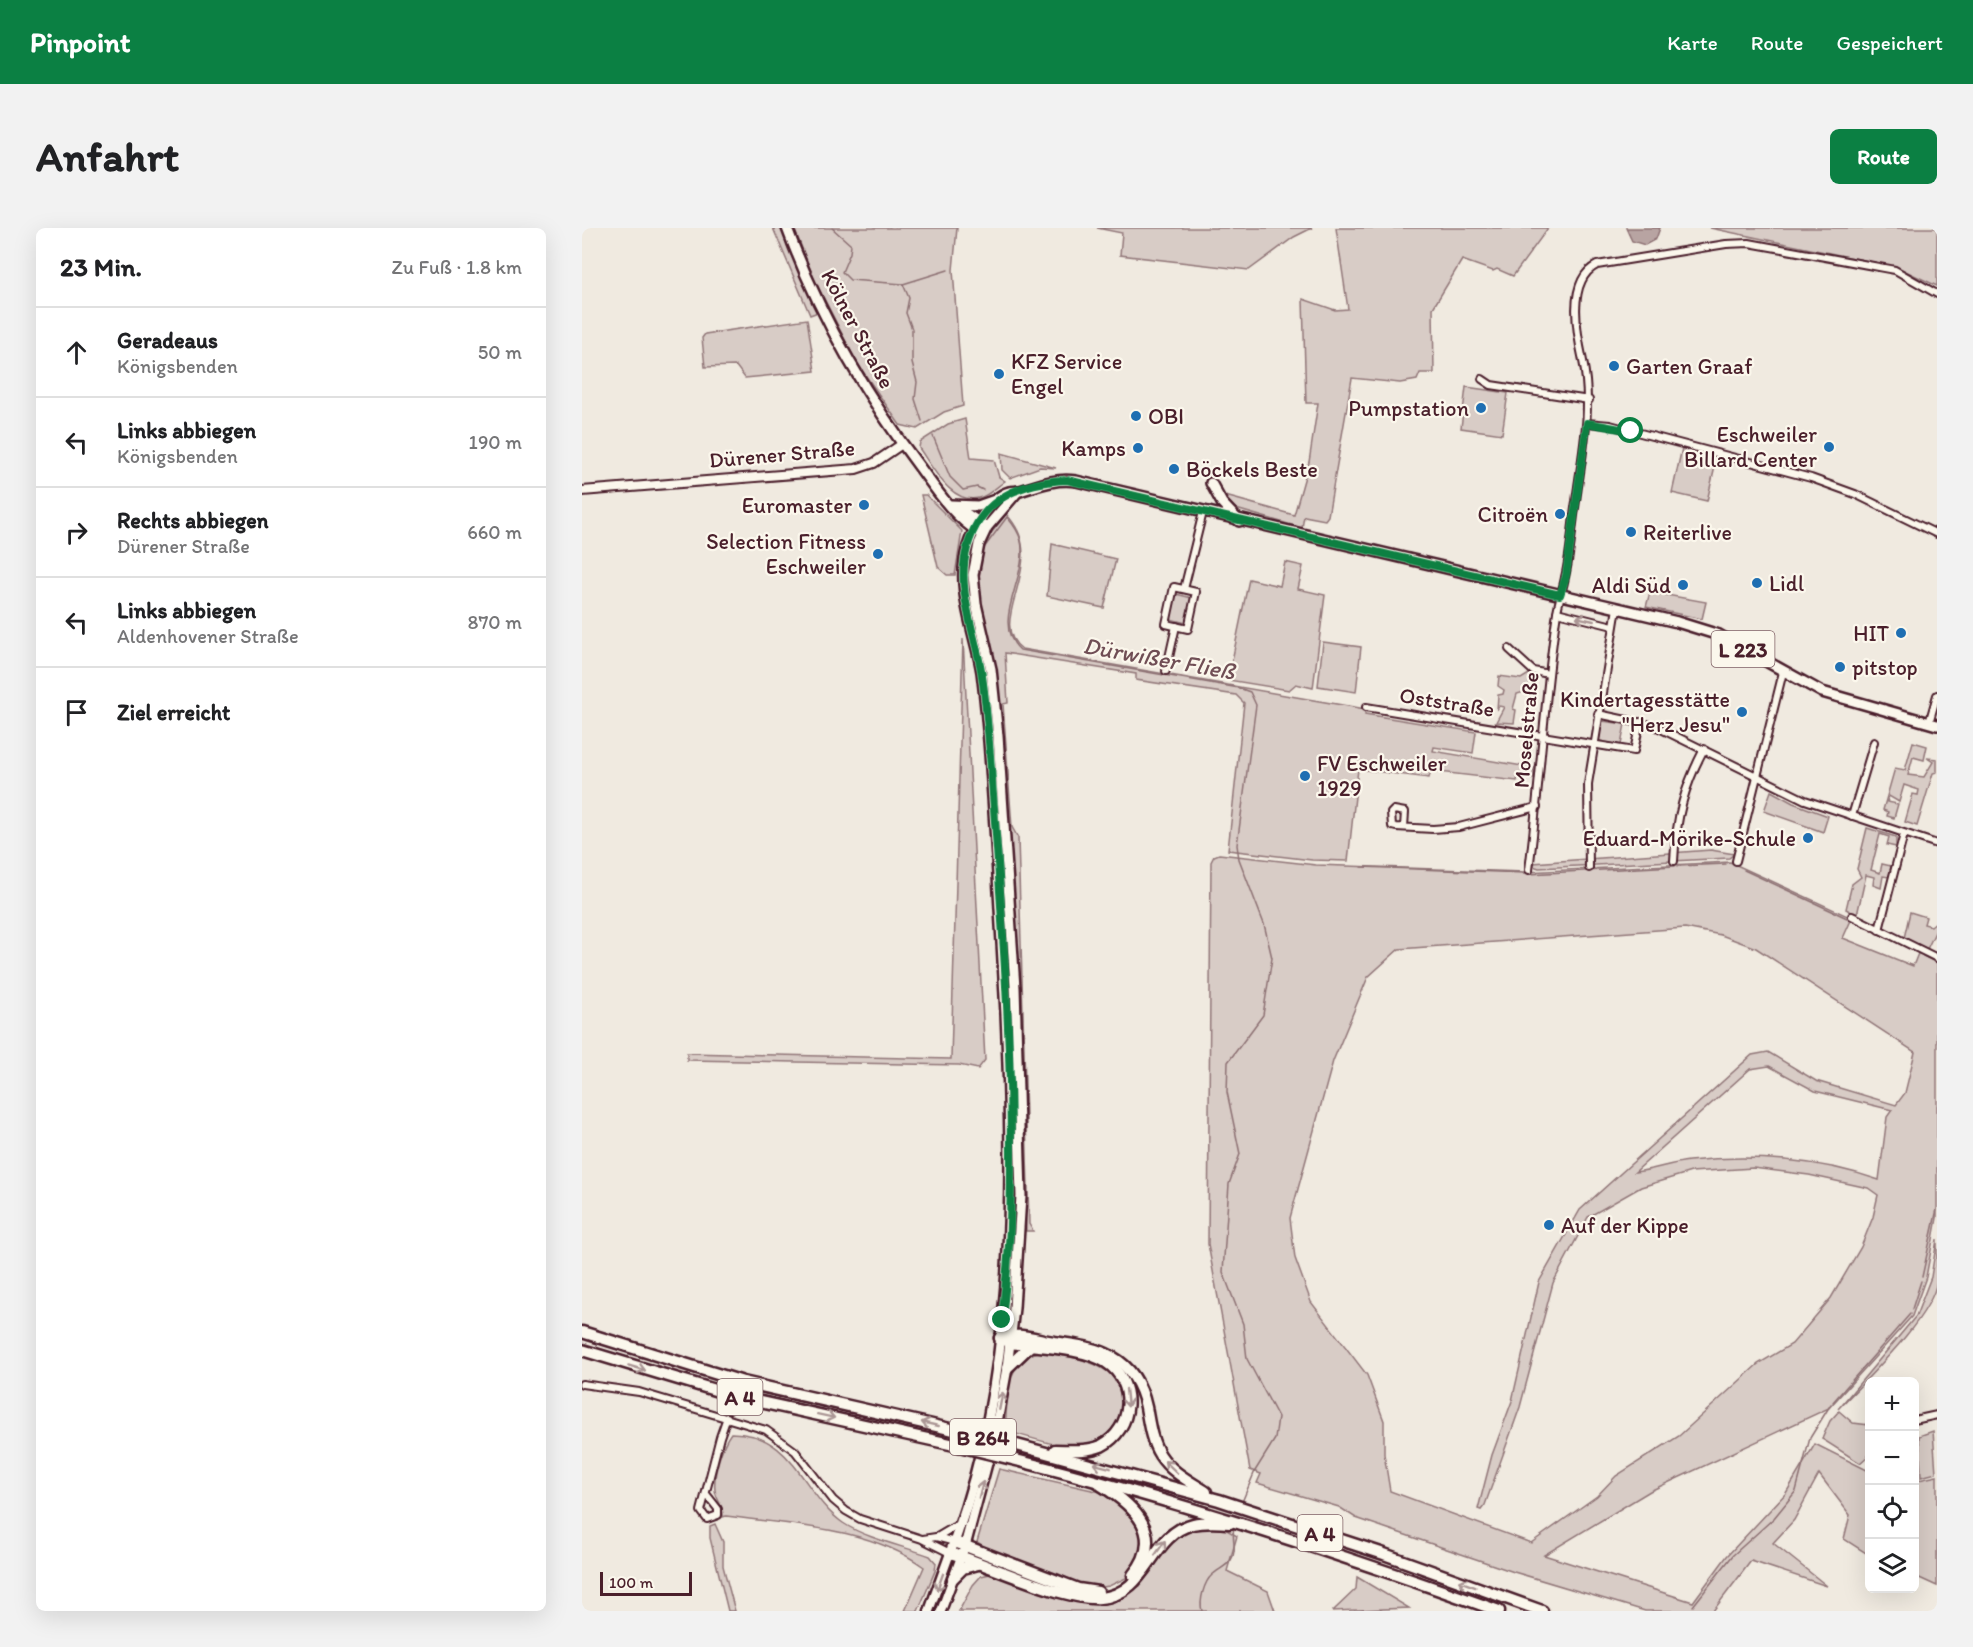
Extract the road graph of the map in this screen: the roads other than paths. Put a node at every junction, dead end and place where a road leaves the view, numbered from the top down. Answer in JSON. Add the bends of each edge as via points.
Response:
{"nodes":[{"id":1,"x":788,"y":228,"type":"edge"},
{"id":2,"x":1937,"y":294,"type":"edge"},
{"id":3,"x":1482,"y":379,"type":"dead end"},
{"id":4,"x":1589,"y":400,"type":"junction"},
{"id":5,"x":1587,"y":423,"type":"junction"},
{"id":6,"x":902,"y":444,"type":"junction"},
{"id":7,"x":1210,"y":483,"type":"dead end"},
{"id":8,"x":582,"y":491,"type":"edge"},
{"id":9,"x":1018,"y":491,"type":"junction"},
{"id":10,"x":997,"y":499,"type":"junction"},
{"id":11,"x":951,"y":505,"type":"junction"},
{"id":12,"x":1203,"y":512,"type":"junction"},
{"id":13,"x":1239,"y":520,"type":"junction"},
{"id":14,"x":981,"y":528,"type":"junction"},
{"id":15,"x":1937,"y":534,"type":"edge"},
{"id":16,"x":1184,"y":589,"type":"junction"},
{"id":17,"x":1560,"y":595,"type":"junction"},
{"id":18,"x":1617,"y":608,"type":"junction"},
{"id":19,"x":1557,"y":612,"type":"junction"},
{"id":20,"x":1176,"y":626,"type":"junction"},
{"id":21,"x":1613,"y":626,"type":"junction"},
{"id":22,"x":1509,"y":649,"type":"dead end"},
{"id":23,"x":1166,"y":671,"type":"dead end"},
{"id":24,"x":1783,"y":672,"type":"junction"},
{"id":25,"x":1549,"y":674,"type":"junction"},
{"id":26,"x":1937,"y":695,"type":"edge"},
{"id":27,"x":1366,"y":706,"type":"dead end"},
{"id":28,"x":1598,"y":714,"type":"junction"},
{"id":29,"x":1640,"y":722,"type":"junction"},
{"id":30,"x":1933,"y":724,"type":"edge"},
{"id":31,"x":1543,"y":734,"type":"junction"},
{"id":32,"x":1874,"y":742,"type":"dead end"},
{"id":33,"x":1594,"y":743,"type":"junction"},
{"id":34,"x":1704,"y":749,"type":"junction"},
{"id":35,"x":1757,"y":776,"type":"junction"},
{"id":36,"x":1537,"y":807,"type":"junction"},
{"id":37,"x":1852,"y":816,"type":"junction"},
{"id":38,"x":1404,"y":827,"type":"dead end"},
{"id":39,"x":1904,"y":834,"type":"junction"},
{"id":40,"x":1937,"y":844,"type":"edge"},
{"id":41,"x":1674,"y":861,"type":"dead end"},
{"id":42,"x":1736,"y":861,"type":"dead end"},
{"id":43,"x":1588,"y":868,"type":"dead end"},
{"id":44,"x":1529,"y":870,"type":"dead end"},
{"id":45,"x":1852,"y":916,"type":"dead end"},
{"id":46,"x":1879,"y":930,"type":"junction"},
{"id":47,"x":1937,"y":958,"type":"edge"},
{"id":48,"x":582,"y":1332,"type":"edge"},
{"id":49,"x":1000,"y":1338,"type":"junction"},
{"id":50,"x":1011,"y":1339,"type":"junction"},
{"id":51,"x":1030,"y":1346,"type":"junction"},
{"id":52,"x":582,"y":1350,"type":"edge"},
{"id":53,"x":1007,"y":1368,"type":"junction"},
{"id":54,"x":582,"y":1384,"type":"edge"},
{"id":55,"x":1937,"y":1415,"type":"edge"},
{"id":56,"x":728,"y":1417,"type":"junction"},
{"id":57,"x":1919,"y":1419,"type":"edge"},
{"id":58,"x":1034,"y":1449,"type":"junction"},
{"id":59,"x":1091,"y":1479,"type":"junction"},
{"id":60,"x":707,"y":1495,"type":"dead end"},
{"id":61,"x":1224,"y":1501,"type":"junction"},
{"id":62,"x":1225,"y":1520,"type":"junction"},
{"id":63,"x":962,"y":1521,"type":"junction"},
{"id":64,"x":936,"y":1537,"type":"junction"},
{"id":65,"x":922,"y":1539,"type":"junction"},
{"id":66,"x":958,"y":1549,"type":"junction"},
{"id":67,"x":981,"y":1564,"type":"junction"},
{"id":68,"x":953,"y":1578,"type":"junction"},
{"id":69,"x":929,"y":1611,"type":"edge"},
{"id":70,"x":940,"y":1611,"type":"edge"},
{"id":71,"x":1499,"y":1611,"type":"edge"},
{"id":72,"x":1542,"y":1611,"type":"edge"}],
"edges":[{"from":1,"to":6,"type":"main road","name":"Kölner Straße","via":[[846,359]]},
{"from":2,"to":4,"type":"street","name":"Moselstraße","via":[[1895,270],[1749,243],[1597,265],[1585,273],[1578,294],[1580,347]]},
{"from":3,"to":4,"type":"street","via":[[1491,385]]},
{"from":4,"to":5,"type":"street","name":"Moselstraße"},
{"from":5,"to":15,"type":"street","via":[[1610,425],[1811,478],[1856,494]]},
{"from":5,"to":17,"type":"street","name":"Moselstraße"},
{"from":6,"to":8,"type":"street","name":"Dürener Straße","via":[[874,463],[856,469]]},
{"from":6,"to":11,"type":"main road"},
{"from":7,"to":13,"type":"main road"},
{"from":9,"to":10,"type":"main road","number":"L 223"},
{"from":9,"to":12,"type":"main road","number":"L 223","via":[[1067,480]]},
{"from":9,"to":14,"type":"main road"},
{"from":10,"to":11,"type":"main road","via":[[980,505]]},
{"from":10,"to":14,"type":"main road","number":"L 223"},
{"from":11,"to":14,"type":"main road","via":[[955,513]]},
{"from":12,"to":13,"type":"main road","number":"L 223"},
{"from":12,"to":16,"type":"street"},
{"from":13,"to":17,"type":"main road","number":"L 223"},
{"from":14,"to":49,"type":"main road","number":"B 264","via":[[967,549],[963,574],[989,739],[1011,1117],[1010,1226]]},
{"from":14,"to":50,"type":"main road","number":"B 264","via":[[973,575],[991,669],[998,736],[1015,988],[1021,1196]]},
{"from":16,"to":20,"type":"street","via":[[1174,587],[1166,624]]},
{"from":16,"to":20,"type":"street","via":[[1196,592],[1188,629]]},
{"from":17,"to":18,"type":"main road","number":"L 223"},
{"from":17,"to":19,"type":"street","name":"Moselstraße"},
{"from":18,"to":21,"type":"street"},
{"from":18,"to":24,"type":"main road","number":"L 223","via":[[1719,635]]},
{"from":21,"to":19,"type":"street","one_way":true},
{"from":19,"to":25,"type":"street","name":"Moselstraße"},
{"from":20,"to":23,"type":"street"},
{"from":21,"to":28,"type":"street"},
{"from":22,"to":25,"type":"street","via":[[1533,670]]},
{"from":24,"to":30,"type":"main road","number":"L 223","via":[[1822,692]]},
{"from":24,"to":35,"type":"street"},
{"from":25,"to":31,"type":"street","name":"Moselstraße"},
{"from":26,"to":30,"type":"street"},
{"from":27,"to":31,"type":"street","name":"Oststraße"},
{"from":28,"to":29,"type":"street"},
{"from":28,"to":33,"type":"street"},
{"from":29,"to":33,"type":"street","name":"Oststraße","via":[[1634,751]]},
{"from":29,"to":34,"type":"street"},
{"from":31,"to":33,"type":"street","name":"Oststraße"},
{"from":31,"to":36,"type":"street","name":"Moselstraße"},
{"from":32,"to":37,"type":"street"},
{"from":33,"to":43,"type":"street","via":[[1588,784]]},
{"from":34,"to":35,"type":"street"},
{"from":34,"to":41,"type":"street","via":[[1688,779],[1675,825]]},
{"from":35,"to":37,"type":"street","via":[[1805,800]]},
{"from":35,"to":42,"type":"street"},
{"from":36,"to":38,"type":"street","via":[[1459,827]]},
{"from":36,"to":44,"type":"street","name":"Moselstraße"},
{"from":37,"to":39,"type":"street"},
{"from":39,"to":40,"type":"street"},
{"from":39,"to":46,"type":"street"},
{"from":45,"to":46,"type":"street"},
{"from":46,"to":47,"type":"street"},
{"from":58,"to":48,"type":"highway","number":"A 4","one_way":true,"bridge":true,"via":[[743,1382]]},
{"from":49,"to":50,"type":"highway"},
{"from":49,"to":63,"type":"main road","number":"B 264","via":[[982,1443]]},
{"from":50,"to":51,"type":"highway"},
{"from":50,"to":53,"type":"main road","number":"B 264"},
{"from":61,"to":50,"type":"highway","one_way":true,"via":[[1177,1474],[1163,1460],[1152,1437],[1142,1394],[1119,1361],[1095,1348]]},
{"from":51,"to":53,"type":"highway"},
{"from":51,"to":58,"type":"highway","one_way":true,"via":[[1088,1354],[1106,1362],[1121,1377],[1128,1400],[1122,1425],[1104,1444],[1079,1450]]},
{"from":52,"to":59,"type":"highway","number":"A 4","one_way":true,"bridge":true,"via":[[738,1397]]},
{"from":66,"to":53,"type":"main road","number":"B 264","one_way":true,"via":[[995,1433]]},
{"from":54,"to":56,"type":"street","via":[[639,1392]]},
{"from":55,"to":57,"type":"street"},
{"from":56,"to":60,"type":"street"},
{"from":56,"to":65,"type":"street","via":[[756,1425],[787,1443],[833,1500],[854,1516]]},
{"from":61,"to":58,"type":"highway","number":"A 4","one_way":true},
{"from":59,"to":62,"type":"highway","number":"A 4"},
{"from":59,"to":66,"type":"highway","via":[[1126,1500],[1143,1524],[1146,1545],[1141,1562],[1120,1585],[1097,1592],[1078,1589]]},
{"from":72,"to":61,"type":"highway","number":"A 4","one_way":true},
{"from":67,"to":62,"type":"highway","one_way":true,"via":[[1076,1596],[1105,1597],[1134,1584],[1165,1540],[1177,1530],[1199,1522]]},
{"from":62,"to":71,"type":"highway","number":"A 4","via":[[1252,1525]]},
{"from":63,"to":64,"type":"street"},
{"from":63,"to":66,"type":"main road","number":"B 264"},
{"from":64,"to":65,"type":"street"},
{"from":64,"to":66,"type":"street"},
{"from":65,"to":66,"type":"street"},
{"from":66,"to":67,"type":"highway"},
{"from":66,"to":68,"type":"main road"},
{"from":66,"to":69,"type":"main road","one_way":true},
{"from":67,"to":68,"type":"highway","via":[[967,1566]]},
{"from":68,"to":70,"type":"main road"}]}
